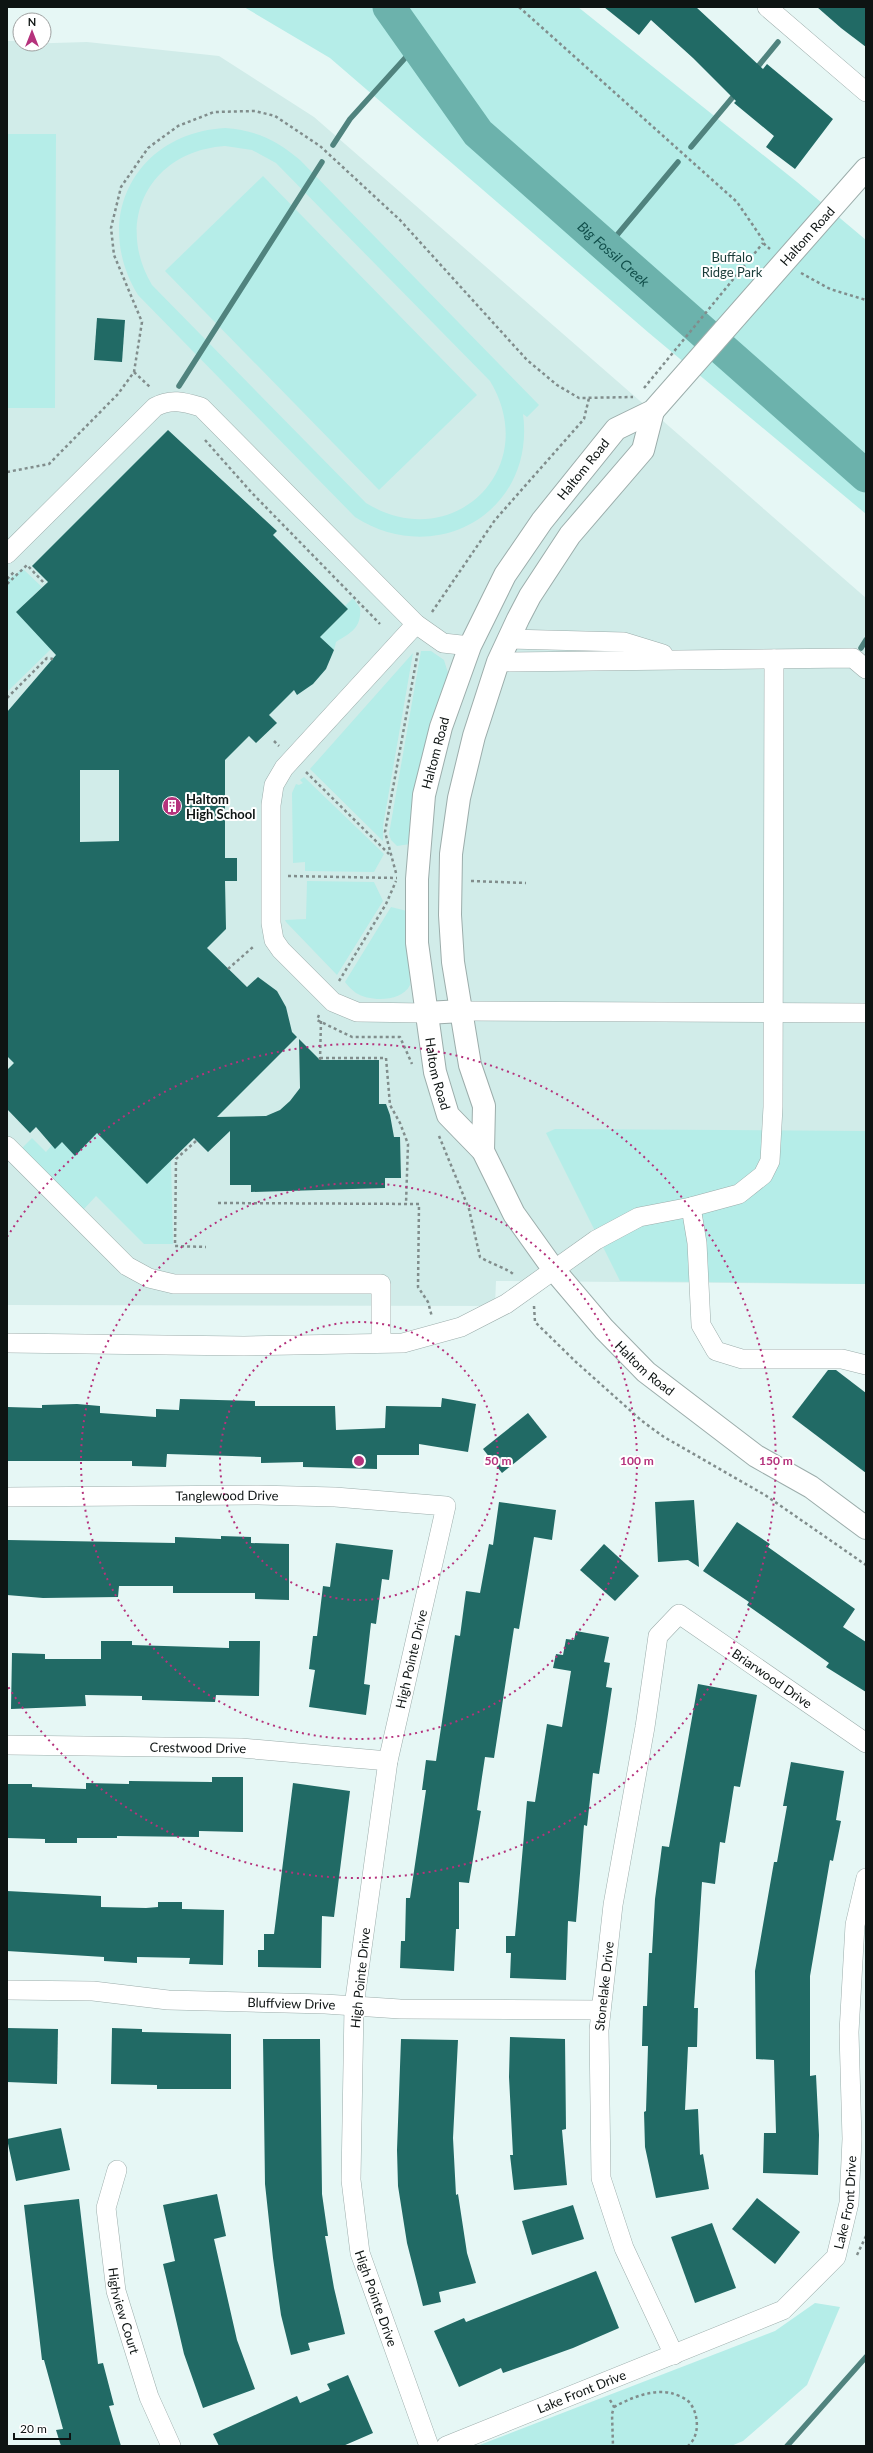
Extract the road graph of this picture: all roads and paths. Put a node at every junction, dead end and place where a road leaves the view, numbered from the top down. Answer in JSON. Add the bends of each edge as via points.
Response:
{"nodes":[{"id":1,"x":518,"y":7,"type":"edge"},
{"id":2,"x":767,"y":7,"type":"edge"},
{"id":3,"x":866,"y":92,"type":"edge"},
{"id":4,"x":866,"y":169,"type":"edge"},
{"id":5,"x":763,"y":243,"type":"junction"},
{"id":6,"x":785,"y":261,"type":"junction"},
{"id":7,"x":866,"y":300,"type":"edge"},
{"id":8,"x":134,"y":372,"type":"junction"},
{"id":9,"x":642,"y":391,"type":"dead end"},
{"id":10,"x":637,"y":397,"type":"dead end"},
{"id":11,"x":165,"y":402,"type":"junction"},
{"id":12,"x":653,"y":411,"type":"junction"},
{"id":13,"x":200,"y":435,"type":"dead end"},
{"id":14,"x":7,"y":472,"type":"edge"},
{"id":15,"x":7,"y":554,"type":"edge"},
{"id":16,"x":7,"y":584,"type":"edge"},
{"id":17,"x":46,"y":584,"type":"dead end"},
{"id":18,"x":380,"y":624,"type":"dead end"},
{"id":19,"x":416,"y":624,"type":"junction"},
{"id":20,"x":509,"y":639,"type":"junction"},
{"id":21,"x":470,"y":646,"type":"junction"},
{"id":22,"x":53,"y":659,"type":"dead end"},
{"id":23,"x":682,"y":659,"type":"junction"},
{"id":24,"x":774,"y":659,"type":"junction"},
{"id":25,"x":498,"y":662,"type":"junction"},
{"id":26,"x":866,"y":669,"type":"edge"},
{"id":27,"x":7,"y":698,"type":"edge"},
{"id":28,"x":274,"y":741,"type":"dead end"},
{"id":29,"x":292,"y":759,"type":"junction"},
{"id":30,"x":389,"y":854,"type":"dead end"},
{"id":31,"x":271,"y":876,"type":"junction"},
{"id":32,"x":464,"y":880,"type":"dead end"},
{"id":33,"x":526,"y":883,"type":"dead end"},
{"id":34,"x":254,"y":947,"type":"dead end"},
{"id":35,"x":228,"y":969,"type":"dead end"},
{"id":36,"x":329,"y":998,"type":"junction"},
{"id":37,"x":462,"y":1011,"type":"junction"},
{"id":38,"x":773,"y":1012,"type":"junction"},
{"id":39,"x":426,"y":1013,"type":"junction"},
{"id":40,"x":866,"y":1013,"type":"edge"},
{"id":41,"x":321,"y":1021,"type":"junction"},
{"id":42,"x":413,"y":1068,"type":"dead end"},
{"id":43,"x":437,"y":1132,"type":"dead end"},
{"id":44,"x":196,"y":1141,"type":"dead end"},
{"id":45,"x":7,"y":1146,"type":"edge"},
{"id":46,"x":483,"y":1151,"type":"junction"},
{"id":47,"x":218,"y":1203,"type":"dead end"},
{"id":48,"x":406,"y":1204,"type":"junction"},
{"id":49,"x":691,"y":1207,"type":"junction"},
{"id":50,"x":206,"y":1246,"type":"dead end"},
{"id":51,"x":554,"y":1270,"type":"junction"},
{"id":52,"x":511,"y":1271,"type":"dead end"},
{"id":53,"x":545,"y":1330,"type":"dead end"},
{"id":54,"x":436,"y":1334,"type":"junction"},
{"id":55,"x":380,"y":1342,"type":"junction"},
{"id":56,"x":7,"y":1343,"type":"edge"},
{"id":57,"x":866,"y":1364,"type":"edge"},
{"id":58,"x":7,"y":1497,"type":"edge"},
{"id":59,"x":446,"y":1506,"type":"joint"},
{"id":60,"x":866,"y":1528,"type":"edge"},
{"id":61,"x":866,"y":1565,"type":"edge"},
{"id":62,"x":679,"y":1614,"type":"joint"},
{"id":63,"x":866,"y":1743,"type":"edge"},
{"id":64,"x":7,"y":1744,"type":"edge"},
{"id":65,"x":388,"y":1761,"type":"junction"},
{"id":66,"x":866,"y":1878,"type":"edge"},
{"id":67,"x":7,"y":1990,"type":"edge"},
{"id":68,"x":354,"y":2006,"type":"junction"},
{"id":69,"x":601,"y":2010,"type":"junction"},
{"id":70,"x":117,"y":2170,"type":"dead end"},
{"id":71,"x":674,"y":2355,"type":"junction"},
{"id":72,"x":609,"y":2397,"type":"dead end"},
{"id":73,"x":614,"y":2407,"type":"junction"},
{"id":74,"x":613,"y":2445,"type":"edge"},
{"id":75,"x":171,"y":2446,"type":"edge"},
{"id":76,"x":429,"y":2446,"type":"edge"},
{"id":77,"x":446,"y":2446,"type":"edge"},
{"id":78,"x":688,"y":2446,"type":"edge"}],
"edges":[{"from":1,"to":5,"type":"path","via":[[737,202]]},
{"from":2,"to":3,"type":"street"},
{"from":4,"to":6,"type":"main road","name":"Haltom Road"},
{"from":5,"to":6,"type":"path"},
{"from":5,"to":9,"type":"path"},
{"from":6,"to":7,"type":"path","via":[[830,289]]},
{"from":6,"to":12,"type":"main road","name":"Haltom Road"},
{"from":8,"to":10,"type":"path","via":[[142,322],[114,255],[111,228],[121,188],[148,148],[178,126],[214,112],[254,111],[275,116],[320,146],[400,220],[527,360],[557,386],[579,398]]},
{"from":8,"to":11,"type":"path"},
{"from":8,"to":14,"type":"path","via":[[118,394],[49,464]]},
{"from":11,"to":15,"type":"street","via":[[155,407]]},
{"from":11,"to":19,"type":"street","via":[[183,401],[201,407]]},
{"from":12,"to":20,"type":"main road","name":"Haltom Road","via":[[643,450],[570,535],[530,596]]},
{"from":12,"to":21,"type":"main road","name":"Haltom Road","via":[[616,429],[542,521],[505,574]]},
{"from":13,"to":18,"type":"path","via":[[251,492]]},
{"from":16,"to":17,"type":"path","via":[[27,565]]},
{"from":19,"to":21,"type":"street","via":[[443,643]]},
{"from":19,"to":29,"type":"street"},
{"from":20,"to":21,"type":"main road"},
{"from":20,"to":23,"type":"street","via":[[624,642]]},
{"from":20,"to":25,"type":"main road","name":"Haltom Road"},
{"from":21,"to":25,"type":"main road"},
{"from":21,"to":39,"type":"main road","name":"Haltom Road","via":[[441,727],[424,795],[418,868],[417,943]]},
{"from":22,"to":27,"type":"path","via":[[47,658]]},
{"from":23,"to":24,"type":"street"},
{"from":23,"to":25,"type":"street"},
{"from":24,"to":26,"type":"street","via":[[853,658]]},
{"from":24,"to":38,"type":"street"},
{"from":25,"to":37,"type":"main road","name":"Haltom Road","via":[[474,736],[459,798],[451,854],[450,915],[453,962]]},
{"from":28,"to":29,"type":"path"},
{"from":29,"to":30,"type":"path"},
{"from":29,"to":31,"type":"street","via":[[274,785],[271,805]]},
{"from":31,"to":36,"type":"street","via":[[271,923],[274,940]]},
{"from":31,"to":36,"type":"path","via":[[398,878],[386,904]]},
{"from":32,"to":33,"type":"path"},
{"from":34,"to":35,"type":"path"},
{"from":36,"to":39,"type":"street","via":[[357,1012]]},
{"from":36,"to":41,"type":"path","via":[[317,1020]]},
{"from":37,"to":38,"type":"street"},
{"from":37,"to":39,"type":"main road"},
{"from":37,"to":46,"type":"main road","name":"Haltom Road","via":[[470,1065],[484,1106]]},
{"from":38,"to":40,"type":"street"},
{"from":38,"to":49,"type":"street","via":[[770,1161],[764,1175],[739,1194]]},
{"from":39,"to":46,"type":"main road","name":"Haltom Road","via":[[436,1072],[448,1115]]},
{"from":41,"to":42,"type":"path","via":[[352,1036],[400,1036]]},
{"from":41,"to":48,"type":"path","via":[[320,1059],[386,1058],[390,1105],[408,1144]]},
{"from":43,"to":52,"type":"path","via":[[469,1209],[480,1257],[492,1265]]},
{"from":44,"to":50,"type":"path","via":[[176,1159],[175,1246]]},
{"from":45,"to":55,"type":"street","via":[[127,1266],[149,1278],[174,1284],[381,1284]]},
{"from":46,"to":51,"type":"main road","name":"Haltom Road","via":[[514,1214]]},
{"from":47,"to":48,"type":"path"},
{"from":48,"to":54,"type":"path","via":[[419,1204],[418,1287],[428,1302]]},
{"from":49,"to":51,"type":"street","via":[[638,1217],[596,1240]]},
{"from":49,"to":57,"type":"street","via":[[697,1243],[701,1325],[716,1351],[742,1359],[842,1359]]},
{"from":51,"to":54,"type":"street","via":[[506,1304],[461,1327]]},
{"from":51,"to":60,"type":"main road","name":"Haltom Road","via":[[604,1330],[646,1372],[756,1456],[811,1487]]},
{"from":53,"to":61,"type":"path","via":[[576,1362],[642,1421],[664,1437],[765,1495]]},
{"from":54,"to":55,"type":"street","via":[[403,1343]]},
{"from":55,"to":56,"type":"street","via":[[244,1346]]},
{"from":58,"to":59,"type":"street","name":"Tanglewood Drive","via":[[336,1497]]},
{"from":59,"to":65,"type":"street","name":"High Pointe Drive"},
{"from":62,"to":63,"type":"street","name":"Briarwood Drive"},
{"from":62,"to":69,"type":"street","name":"Stonelake Drive","via":[[658,1636],[645,1727],[613,1905]]},
{"from":64,"to":65,"type":"street","name":"Crestwood Drive","via":[[241,1748]]},
{"from":65,"to":68,"type":"street","name":"High Pointe Drive"},
{"from":66,"to":71,"type":"street","name":"Lake Front Drive","via":[[855,1925],[849,2032],[852,2139],[849,2203],[836,2257],[783,2310]]},
{"from":67,"to":68,"type":"street","name":"Bluffview Drive","via":[[93,1991],[168,2000]]},
{"from":68,"to":69,"type":"street","name":"Bluffview Drive"},
{"from":68,"to":76,"type":"street","name":"High Pointe Drive","via":[[351,2180],[360,2253]]},
{"from":69,"to":71,"type":"street","name":"Stonelake Drive","via":[[601,2178],[624,2248]]},
{"from":70,"to":75,"type":"street","name":"Highview Court","via":[[106,2208],[116,2291],[149,2396]]},
{"from":71,"to":77,"type":"street","name":"Lake Front Drive"},
{"from":72,"to":73,"type":"path"},
{"from":73,"to":74,"type":"path"},
{"from":73,"to":78,"type":"path","via":[[653,2393],[670,2393],[682,2398],[690,2403],[697,2422],[695,2438]]}]}
